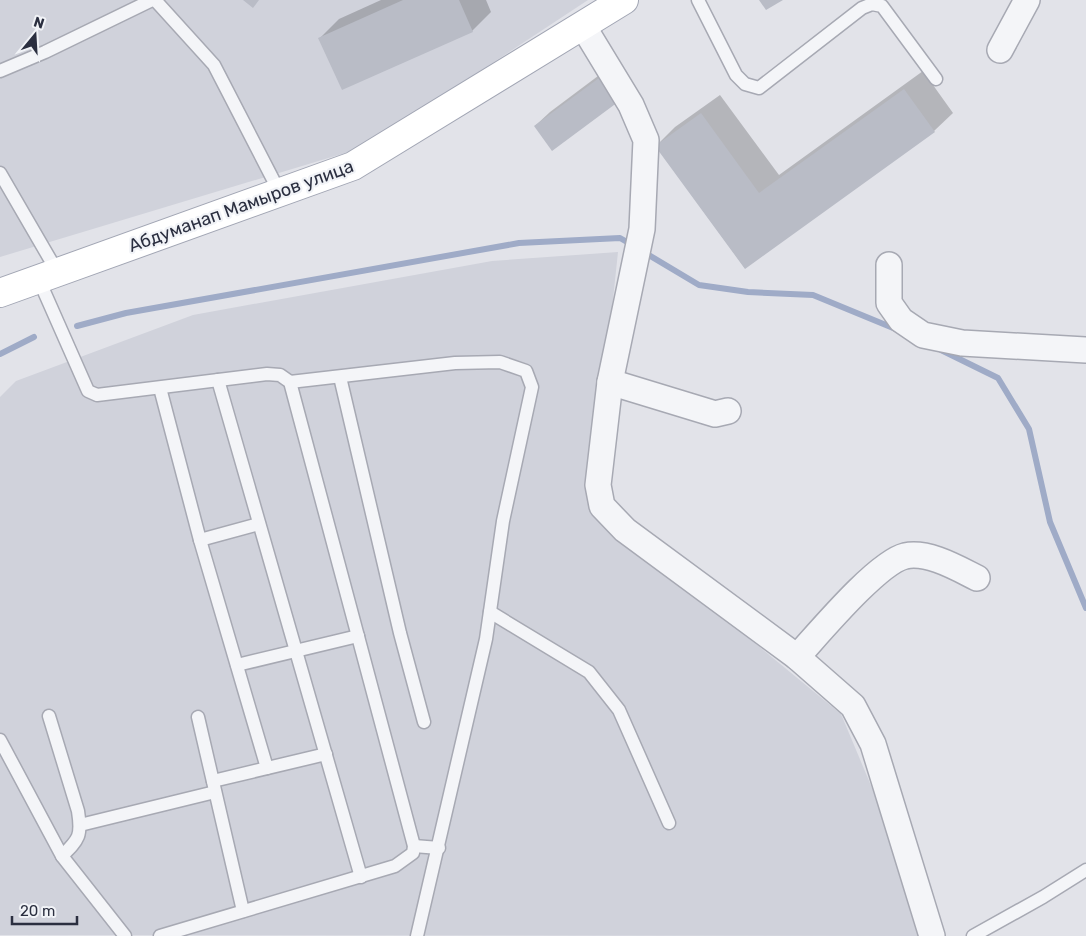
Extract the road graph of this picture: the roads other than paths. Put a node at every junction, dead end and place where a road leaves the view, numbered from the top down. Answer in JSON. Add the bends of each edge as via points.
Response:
{"nodes":[{"id":1,"x":153,"y":0,"type":"edge"},
{"id":2,"x":624,"y":0,"type":"edge"},
{"id":3,"x":698,"y":0,"type":"edge"},
{"id":4,"x":1027,"y":0,"type":"edge"},
{"id":5,"x":583,"y":26,"type":"junction"},
{"id":6,"x":1000,"y":50,"type":"dead end"},
{"id":7,"x":0,"y":70,"type":"edge"},
{"id":8,"x":936,"y":79,"type":"dead end"},
{"id":9,"x":0,"y":173,"type":"edge"},
{"id":10,"x":280,"y":193,"type":"junction"},
{"id":11,"x":889,"y":265,"type":"dead end"},
{"id":12,"x":49,"y":277,"type":"junction"},
{"id":13,"x":0,"y":293,"type":"edge"},
{"id":14,"x":1086,"y":350,"type":"edge"},
{"id":15,"x":340,"y":376,"type":"junction"},
{"id":16,"x":218,"y":380,"type":"junction"},
{"id":17,"x":290,"y":382,"type":"junction"},
{"id":18,"x":610,"y":382,"type":"junction"},
{"id":19,"x":160,"y":388,"type":"junction"},
{"id":20,"x":728,"y":411,"type":"dead end"},
{"id":21,"x":260,"y":524,"type":"junction"},
{"id":22,"x":200,"y":540,"type":"junction"},
{"id":23,"x":977,"y":578,"type":"dead end"},
{"id":24,"x":490,"y":612,"type":"junction"},
{"id":25,"x":358,"y":636,"type":"junction"},
{"id":26,"x":295,"y":652,"type":"junction"},
{"id":27,"x":797,"y":656,"type":"junction"},
{"id":28,"x":237,"y":665,"type":"junction"},
{"id":29,"x":49,"y":716,"type":"dead end"},
{"id":30,"x":198,"y":717,"type":"dead end"},
{"id":31,"x":424,"y":722,"type":"dead end"},
{"id":32,"x":0,"y":740,"type":"edge"},
{"id":33,"x":326,"y":754,"type":"junction"},
{"id":34,"x":267,"y":768,"type":"junction"},
{"id":35,"x":214,"y":786,"type":"junction"},
{"id":36,"x":669,"y":824,"type":"dead end"},
{"id":37,"x":80,"y":825,"type":"junction"},
{"id":38,"x":414,"y":846,"type":"junction"},
{"id":39,"x":438,"y":848,"type":"junction"},
{"id":40,"x":62,"y":856,"type":"junction"},
{"id":41,"x":1086,"y":870,"type":"edge"},
{"id":42,"x":361,"y":877,"type":"junction"},
{"id":43,"x":243,"y":912,"type":"junction"},
{"id":44,"x":416,"y":935,"type":"edge"},
{"id":45,"x":125,"y":936,"type":"edge"},
{"id":46,"x":160,"y":936,"type":"edge"},
{"id":47,"x":932,"y":936,"type":"edge"},
{"id":48,"x":973,"y":936,"type":"edge"}],
"edges":[{"from":1,"to":7,"type":"lane"},
{"from":1,"to":10,"type":"lane","via":[[214,65]]},
{"from":2,"to":5,"type":"main road","name":"Абдуманап Мамыров улица"},
{"from":3,"to":8,"type":"lane","via":[[736,76],[745,84],[759,88],[862,8],[872,4],[882,6]]},
{"from":4,"to":6,"type":"street"},
{"from":5,"to":10,"type":"main road","name":"Абдуманап Мамыров улица","via":[[353,166]]},
{"from":5,"to":18,"type":"street","via":[[632,105],[646,140],[642,229]]},
{"from":9,"to":12,"type":"lane"},
{"from":10,"to":12,"type":"main road","name":"Абдуманап Мамыров улица"},
{"from":11,"to":14,"type":"street","via":[[889,303],[901,320],[923,335],[962,343]]},
{"from":12,"to":13,"type":"main road","name":"Абдуманап Мамыров улица"},
{"from":12,"to":19,"type":"lane","via":[[88,391],[97,395]]},
{"from":15,"to":17,"type":"lane"},
{"from":15,"to":24,"type":"lane","via":[[491,362],[526,371],[532,387],[503,521]]},
{"from":15,"to":31,"type":"lane"},
{"from":16,"to":17,"type":"lane","via":[[267,374],[280,375]]},
{"from":16,"to":19,"type":"lane"},
{"from":16,"to":21,"type":"lane"},
{"from":17,"to":25,"type":"lane"},
{"from":18,"to":20,"type":"street","via":[[715,414]]},
{"from":18,"to":27,"type":"street","via":[[598,484],[602,506],[625,530]]},
{"from":19,"to":22,"type":"lane"},
{"from":21,"to":22,"type":"lane"},
{"from":21,"to":26,"type":"lane"},
{"from":22,"to":28,"type":"lane"},
{"from":23,"to":27,"type":"street","via":[[929,558],[905,556],[882,567]]},
{"from":24,"to":36,"type":"lane","via":[[590,672],[619,710]]},
{"from":24,"to":39,"type":"lane"},
{"from":25,"to":26,"type":"lane"},
{"from":25,"to":38,"type":"lane"},
{"from":26,"to":28,"type":"lane"},
{"from":26,"to":33,"type":"lane"},
{"from":27,"to":47,"type":"street","via":[[853,706],[874,744]]},
{"from":28,"to":34,"type":"lane"},
{"from":29,"to":37,"type":"lane"},
{"from":30,"to":35,"type":"lane"},
{"from":32,"to":40,"type":"lane"},
{"from":33,"to":34,"type":"lane"},
{"from":33,"to":42,"type":"lane"},
{"from":34,"to":35,"type":"lane"},
{"from":35,"to":37,"type":"lane"},
{"from":35,"to":43,"type":"lane"},
{"from":37,"to":40,"type":"lane","via":[[78,841]]},
{"from":38,"to":39,"type":"lane"},
{"from":38,"to":42,"type":"lane","via":[[412,854],[404,861]]},
{"from":39,"to":44,"type":"lane"},
{"from":40,"to":45,"type":"lane"},
{"from":41,"to":48,"type":"lane"},
{"from":42,"to":43,"type":"lane"},
{"from":43,"to":46,"type":"lane"}]}
